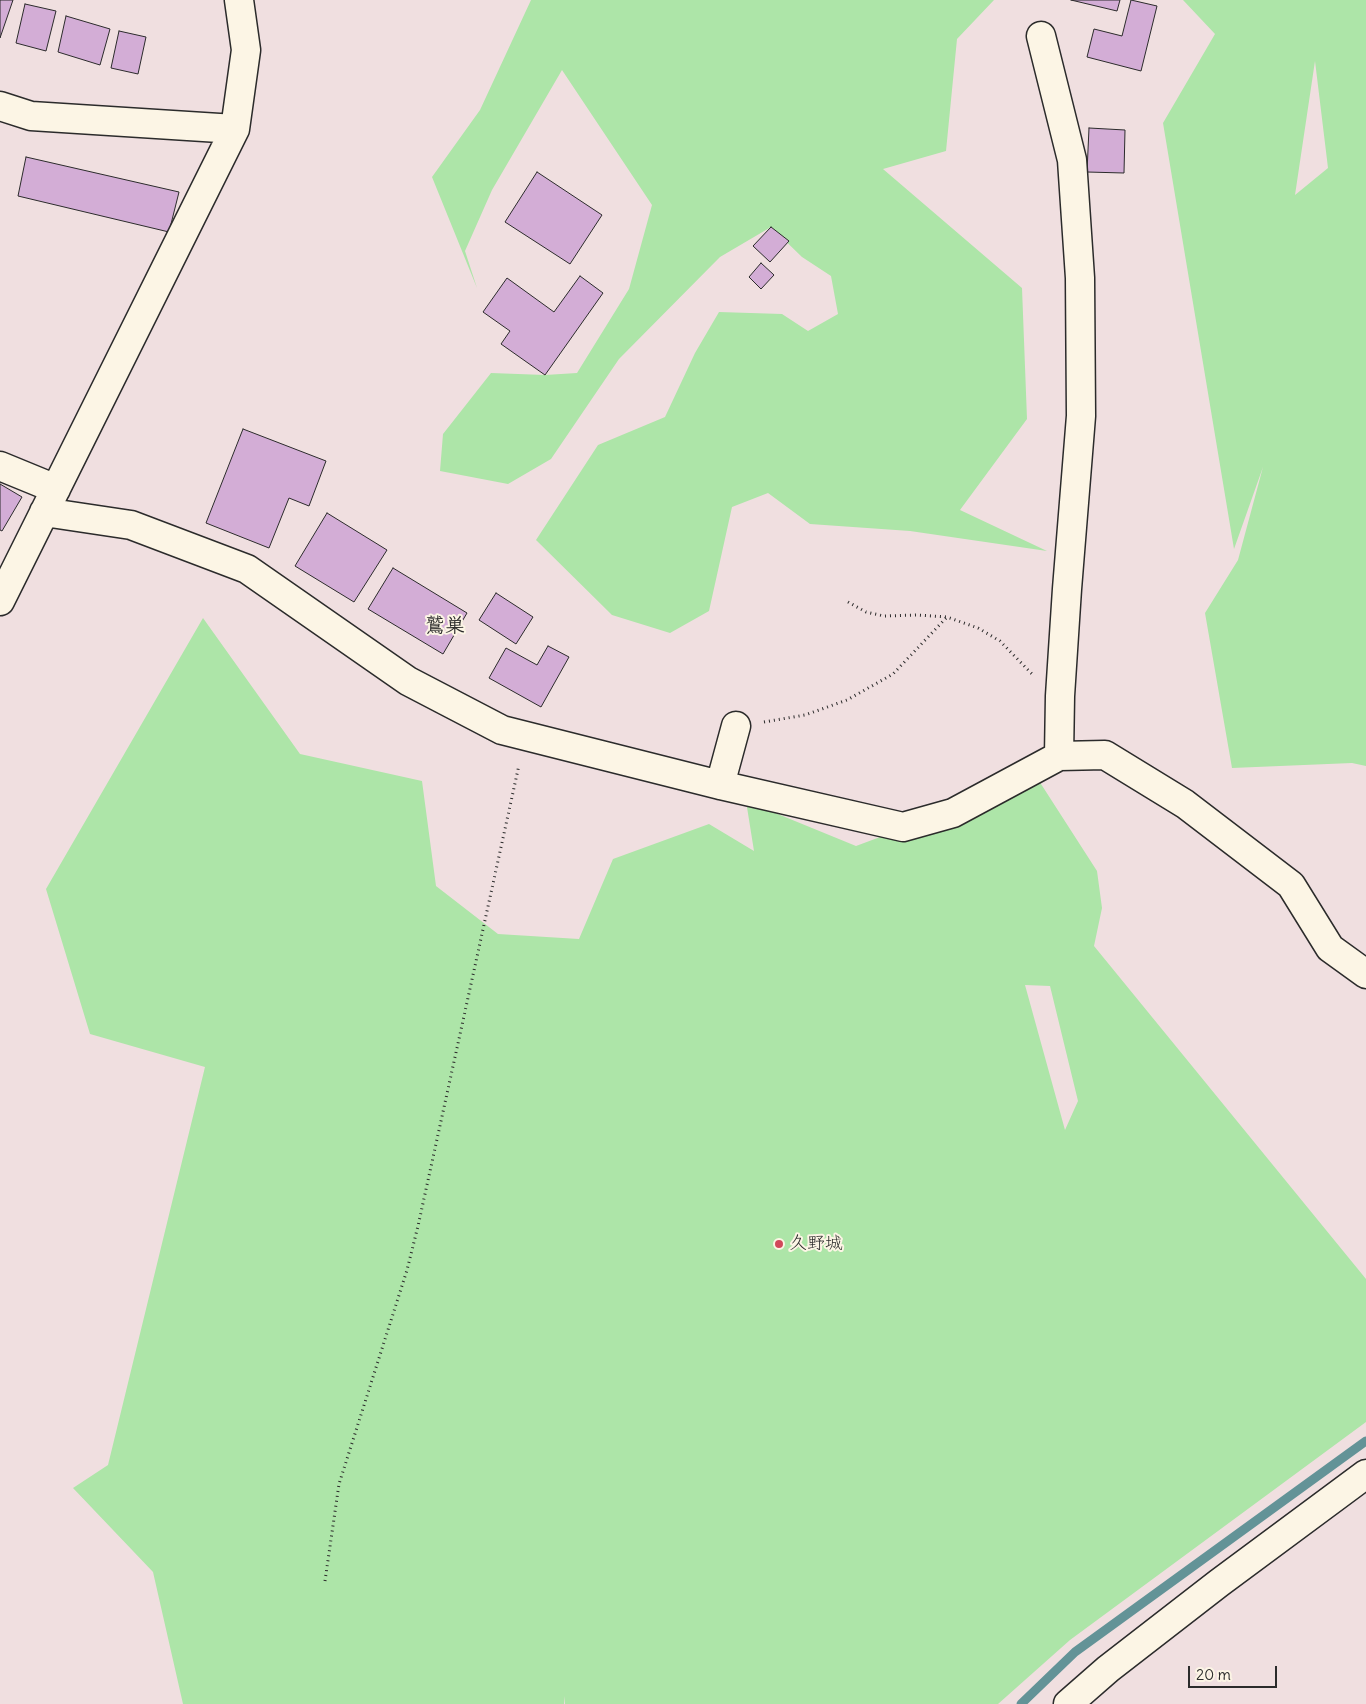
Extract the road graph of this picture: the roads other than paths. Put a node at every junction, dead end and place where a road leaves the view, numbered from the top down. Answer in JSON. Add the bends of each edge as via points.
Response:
{"nodes":[{"id":1,"x":239,"y":0,"type":"edge"},
{"id":2,"x":1042,"y":36,"type":"dead end"},
{"id":3,"x":0,"y":106,"type":"edge"},
{"id":4,"x":235,"y":128,"type":"junction"},
{"id":5,"x":0,"y":466,"type":"edge"},
{"id":6,"x":50,"y":500,"type":"junction"},
{"id":7,"x":0,"y":601,"type":"edge"},
{"id":8,"x":736,"y":726,"type":"road end"},
{"id":9,"x":1059,"y":756,"type":"junction"},
{"id":10,"x":720,"y":785,"type":"junction"},
{"id":11,"x":1366,"y":974,"type":"edge"},
{"id":12,"x":1366,"y":1474,"type":"edge"},
{"id":13,"x":1068,"y":1704,"type":"edge"}],
"edges":[{"from":1,"to":4,"type":"street","via":[[246,50]]},
{"from":2,"to":9,"type":"street","via":[[1072,160],[1080,278],[1081,416],[1060,696]]},
{"from":3,"to":4,"type":"street","via":[[31,116]]},
{"from":4,"to":6,"type":"street"},
{"from":5,"to":6,"type":"street"},
{"from":6,"to":7,"type":"street"},
{"from":6,"to":10,"type":"street","via":[[131,525],[247,569],[408,681],[502,730]]},
{"from":8,"to":10,"type":"street"},
{"from":9,"to":10,"type":"street","via":[[953,813],[903,827]]},
{"from":9,"to":11,"type":"street","via":[[1105,755],[1185,804],[1291,885],[1330,948]]},
{"from":12,"to":13,"type":"street","via":[[1108,1668]]}]}
